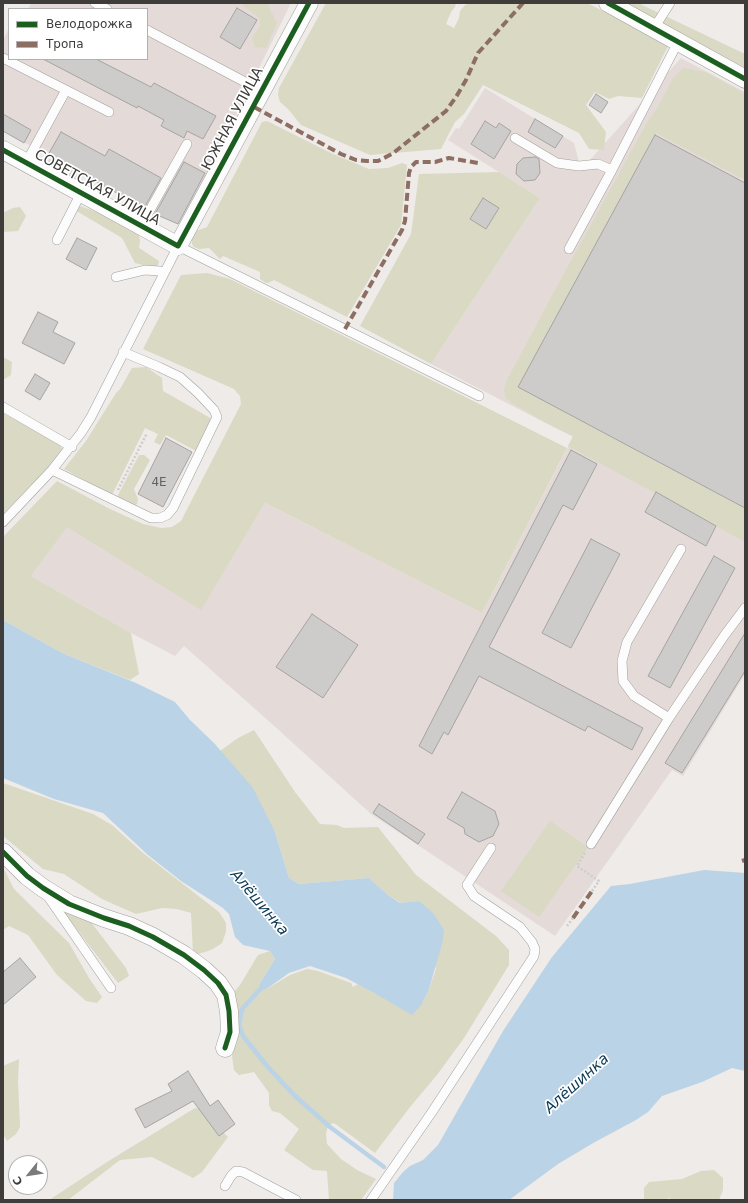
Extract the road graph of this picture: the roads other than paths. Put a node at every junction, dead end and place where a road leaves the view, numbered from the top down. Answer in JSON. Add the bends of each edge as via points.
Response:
{"nodes":[{"id":1,"x":95,"y":3,"type":"edge"},
{"id":2,"x":309,"y":3,"type":"edge"},
{"id":3,"x":608,"y":3,"type":"edge"},
{"id":4,"x":670,"y":3,"type":"edge"},
{"id":5,"x":105,"y":8,"type":"edge"},
{"id":6,"x":654,"y":28,"type":"junction"},
{"id":7,"x":148,"y":31,"type":"edge"},
{"id":8,"x":678,"y":42,"type":"junction"},
{"id":9,"x":3,"y":58,"type":"edge"},
{"id":10,"x":745,"y":79,"type":"edge"},
{"id":11,"x":66,"y":90,"type":"junction"},
{"id":12,"x":262,"y":91,"type":"junction"},
{"id":13,"x":109,"y":112,"type":"dead end"},
{"id":14,"x":515,"y":138,"type":"dead end"},
{"id":15,"x":187,"y":144,"type":"dead end"},
{"id":16,"x":3,"y":150,"type":"edge"},
{"id":17,"x":26,"y":163,"type":"junction"},
{"id":18,"x":612,"y":170,"type":"junction"},
{"id":19,"x":81,"y":193,"type":"junction"},
{"id":20,"x":141,"y":226,"type":"junction"},
{"id":21,"x":57,"y":240,"type":"dead end"},
{"id":22,"x":178,"y":246,"type":"junction"},
{"id":23,"x":569,"y":248,"type":"dead end"},
{"id":24,"x":164,"y":273,"type":"junction"},
{"id":25,"x":116,"y":277,"type":"dead end"},
{"id":26,"x":123,"y":352,"type":"junction"},
{"id":27,"x":479,"y":396,"type":"dead end"},
{"id":28,"x":3,"y":407,"type":"edge"},
{"id":29,"x":72,"y":447,"type":"junction"},
{"id":30,"x":52,"y":470,"type":"junction"},
{"id":31,"x":3,"y":522,"type":"edge"},
{"id":32,"x":681,"y":549,"type":"dead end"},
{"id":33,"x":745,"y":608,"type":"edge"},
{"id":34,"x":669,"y":718,"type":"junction"},
{"id":35,"x":591,"y":844,"type":"road end"},
{"id":36,"x":491,"y":848,"type":"dead end"},
{"id":37,"x":3,"y":852,"type":"edge"},
{"id":38,"x":43,"y":888,"type":"junction"},
{"id":39,"x":110,"y":988,"type":"dead end"},
{"id":40,"x":225,"y":1048,"type":"dead end"},
{"id":41,"x":225,"y":1186,"type":"dead end"},
{"id":42,"x":296,"y":1200,"type":"edge"},
{"id":43,"x":371,"y":1200,"type":"edge"}],
"edges":[{"from":1,"to":5,"type":"lane"},
{"from":2,"to":12,"type":"street","name":"ЮЖНАЯ УЛИЦА"},
{"from":3,"to":6,"type":"street"},
{"from":4,"to":6,"type":"lane"},
{"from":6,"to":8,"type":"street"},
{"from":7,"to":12,"type":"lane"},
{"from":8,"to":10,"type":"street"},
{"from":8,"to":18,"type":"lane"},
{"from":9,"to":11,"type":"lane"},
{"from":11,"to":13,"type":"lane"},
{"from":11,"to":17,"type":"lane"},
{"from":12,"to":22,"type":"street","name":"ЮЖНАЯ УЛИЦА"},
{"from":14,"to":18,"type":"lane","via":[[557,163],[579,166],[598,164]]},
{"from":15,"to":20,"type":"lane"},
{"from":16,"to":17,"type":"street","name":"СОВЕТСКАЯ УЛИЦА"},
{"from":17,"to":19,"type":"street","name":"СОВЕТСКАЯ УЛИЦА"},
{"from":18,"to":23,"type":"lane"},
{"from":19,"to":20,"type":"street","name":"СОВЕТСКАЯ УЛИЦА"},
{"from":19,"to":21,"type":"lane"},
{"from":20,"to":22,"type":"street","name":"СОВЕТСКАЯ УЛИЦА"},
{"from":22,"to":24,"type":"lane"},
{"from":22,"to":27,"type":"lane"},
{"from":24,"to":25,"type":"lane","via":[[145,270]]},
{"from":24,"to":26,"type":"lane"},
{"from":26,"to":29,"type":"lane","via":[[91,417]]},
{"from":26,"to":30,"type":"lane","via":[[180,378],[198,393],[217,417],[173,508],[167,515],[151,518]]},
{"from":28,"to":29,"type":"lane"},
{"from":29,"to":30,"type":"lane"},
{"from":30,"to":31,"type":"lane"},
{"from":32,"to":34,"type":"lane","via":[[627,642],[622,662],[623,681],[634,696]]},
{"from":33,"to":34,"type":"lane"},
{"from":34,"to":35,"type":"lane"},
{"from":36,"to":43,"type":"lane","via":[[467,885],[474,896],[520,927],[532,942],[534,956]]},
{"from":37,"to":38,"type":"street"},
{"from":38,"to":39,"type":"lane"},
{"from":38,"to":40,"type":"street","via":[[69,904],[153,937],[204,970],[226,995],[230,1032]]},
{"from":41,"to":42,"type":"lane","via":[[236,1171],[243,1172]]}]}
